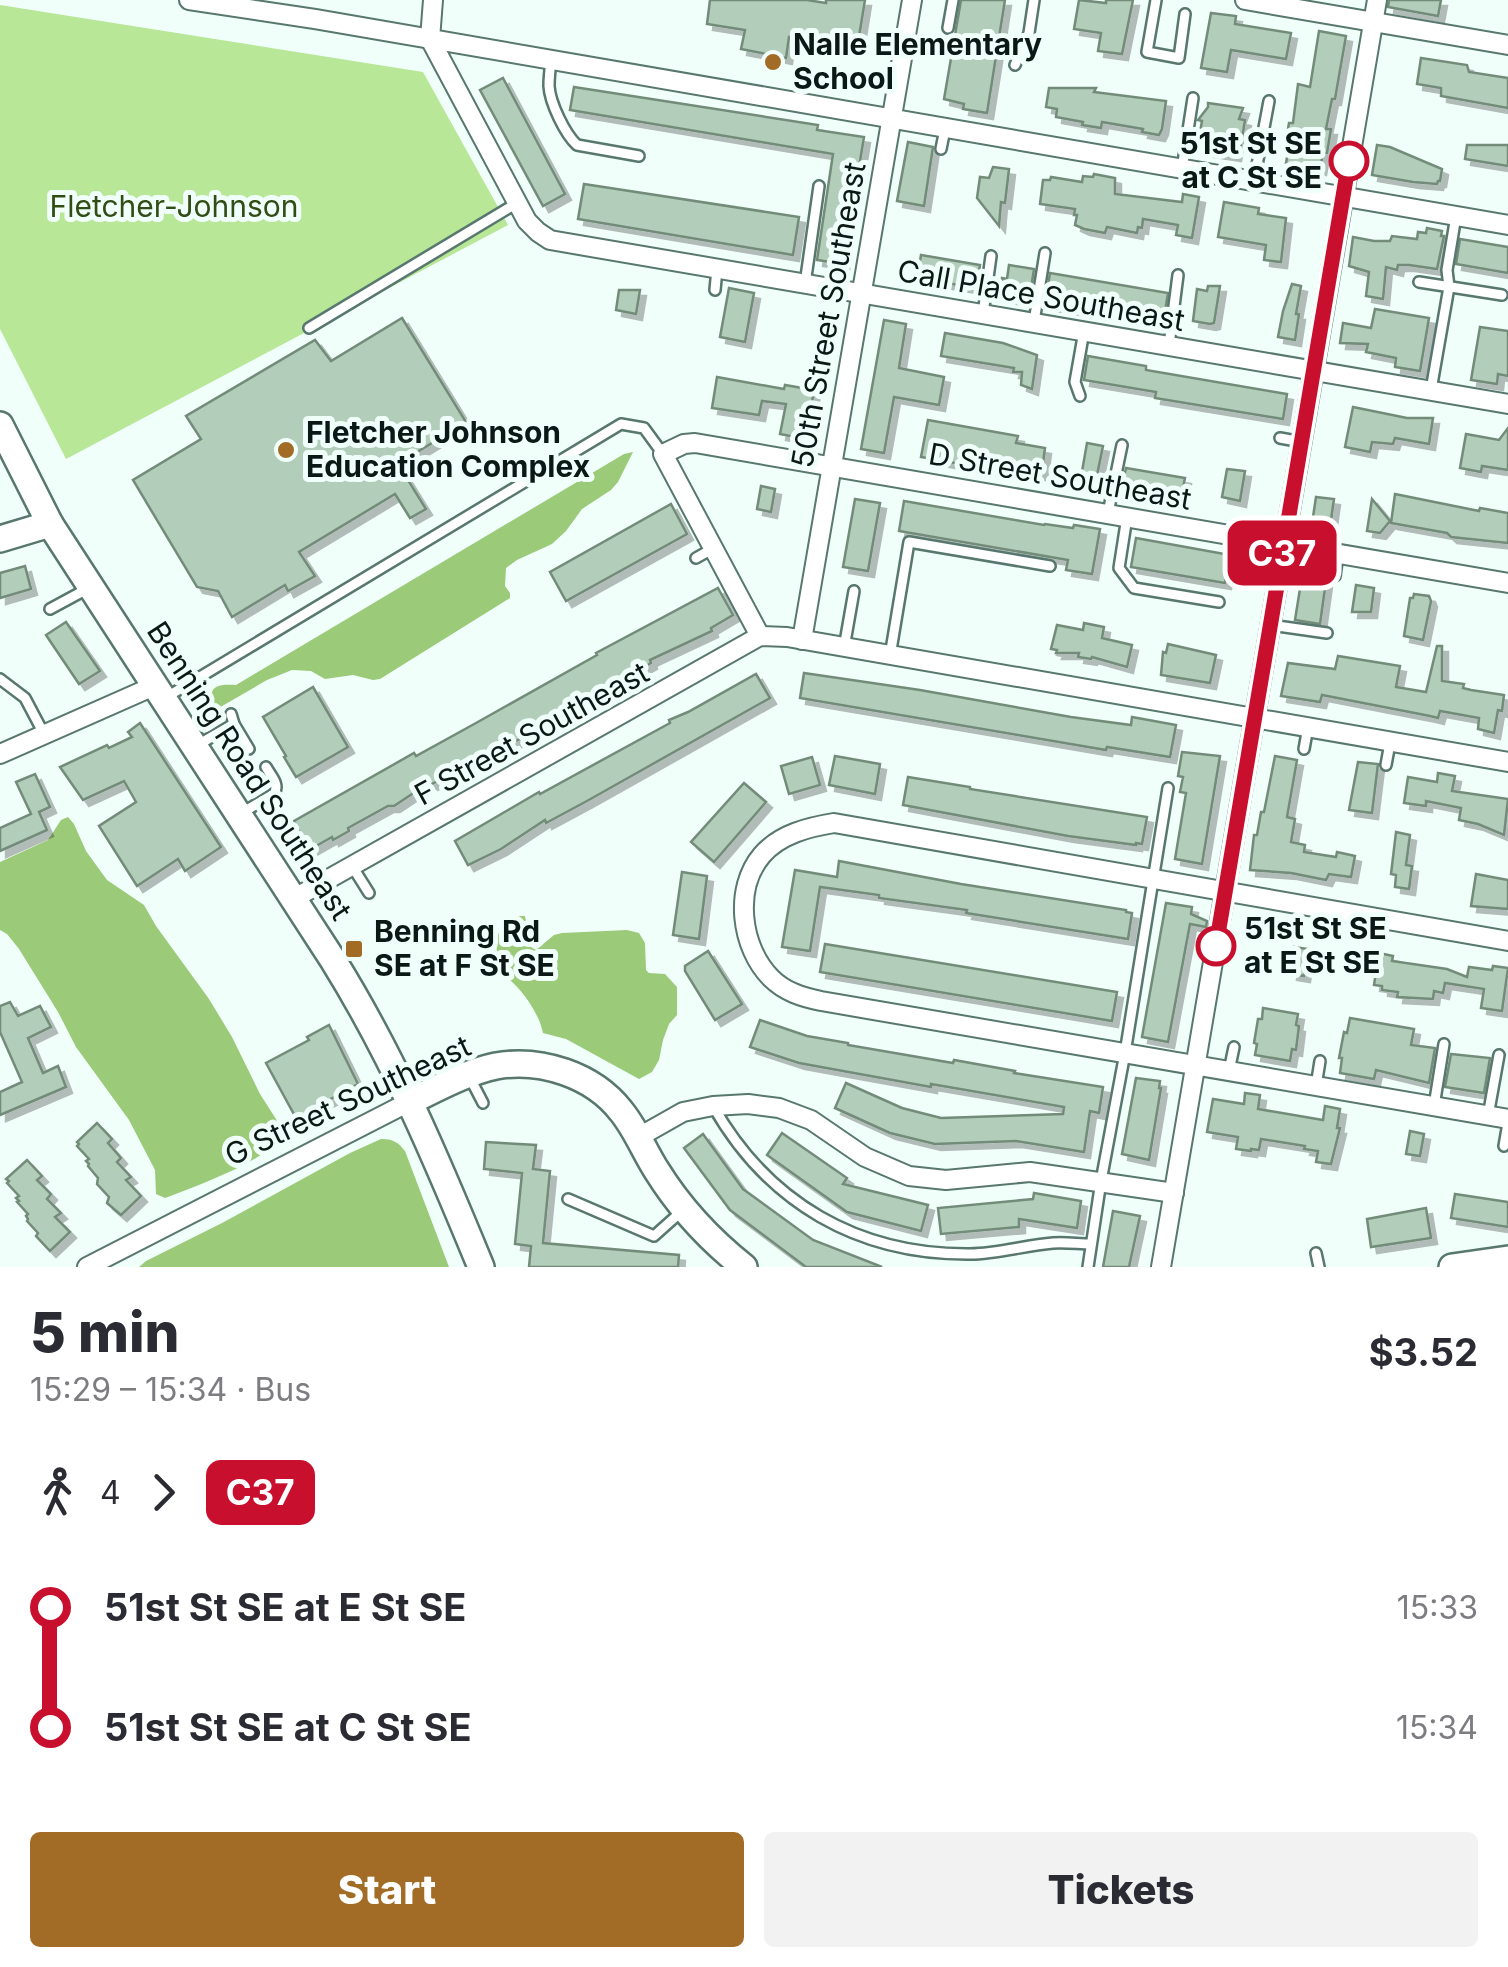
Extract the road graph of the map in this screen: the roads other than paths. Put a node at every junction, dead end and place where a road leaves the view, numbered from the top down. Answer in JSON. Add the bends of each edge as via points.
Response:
{"nodes":[{"id":1,"x":189,"y":0,"type":"edge"},
{"id":2,"x":433,"y":0,"type":"edge"},
{"id":3,"x":912,"y":0,"type":"edge"},
{"id":4,"x":953,"y":0,"type":"edge"},
{"id":5,"x":1034,"y":0,"type":"edge"},
{"id":6,"x":1156,"y":0,"type":"edge"},
{"id":7,"x":1377,"y":0,"type":"edge"},
{"id":8,"x":1253,"y":1,"type":"edge"},
{"id":9,"x":1185,"y":14,"type":"dead end"},
{"id":10,"x":1373,"y":22,"type":"junction"},
{"id":11,"x":948,"y":28,"type":"dead end"},
{"id":12,"x":430,"y":40,"type":"junction"},
{"id":13,"x":1508,"y":45,"type":"edge"},
{"id":14,"x":552,"y":61,"type":"junction"},
{"id":15,"x":1015,"y":65,"type":"dead end"},
{"id":16,"x":1193,"y":98,"type":"dead end"},
{"id":17,"x":1269,"y":101,"type":"dead end"},
{"id":18,"x":891,"y":120,"type":"junction"},
{"id":19,"x":945,"y":129,"type":"junction"},
{"id":20,"x":941,"y":149,"type":"dead end"},
{"id":21,"x":639,"y":156,"type":"dead end"},
{"id":22,"x":1182,"y":169,"type":"junction"},
{"id":23,"x":1254,"y":182,"type":"junction"},
{"id":24,"x":819,"y":186,"type":"dead end"},
{"id":25,"x":1343,"y":196,"type":"junction"},
{"id":26,"x":518,"y":203,"type":"junction"},
{"id":27,"x":1456,"y":216,"type":"junction"},
{"id":28,"x":1508,"y":225,"type":"edge"},
{"id":29,"x":1045,"y":253,"type":"dead end"},
{"id":30,"x":991,"y":256,"type":"dead end"},
{"id":31,"x":717,"y":270,"type":"junction"},
{"id":32,"x":1178,"y":275,"type":"dead end"},
{"id":33,"x":1419,"y":282,"type":"dead end"},
{"id":34,"x":804,"y":284,"type":"junction"},
{"id":35,"x":1449,"y":287,"type":"junction"},
{"id":36,"x":715,"y":290,"type":"dead end"},
{"id":37,"x":861,"y":294,"type":"junction"},
{"id":38,"x":1502,"y":295,"type":"dead end"},
{"id":39,"x":983,"y":314,"type":"junction"},
{"id":40,"x":1034,"y":322,"type":"junction"},
{"id":41,"x":309,"y":328,"type":"dead end"},
{"id":42,"x":1084,"y":330,"type":"junction"},
{"id":43,"x":1169,"y":345,"type":"junction"},
{"id":44,"x":1314,"y":370,"type":"junction"},
{"id":45,"x":1432,"y":390,"type":"junction"},
{"id":46,"x":1080,"y":396,"type":"dead end"},
{"id":47,"x":1508,"y":404,"type":"edge"},
{"id":48,"x":0,"y":425,"type":"edge"},
{"id":49,"x":1280,"y":438,"type":"dead end"},
{"id":50,"x":1302,"y":442,"type":"junction"},
{"id":51,"x":1122,"y":445,"type":"dead end"},
{"id":52,"x":663,"y":454,"type":"junction"},
{"id":53,"x":831,"y":467,"type":"junction"},
{"id":54,"x":1118,"y":515,"type":"junction"},
{"id":55,"x":50,"y":524,"type":"junction"},
{"id":56,"x":0,"y":539,"type":"edge"},
{"id":57,"x":1284,"y":544,"type":"junction"},
{"id":58,"x":714,"y":548,"type":"junction"},
{"id":59,"x":1338,"y":554,"type":"junction"},
{"id":60,"x":696,"y":558,"type":"dead end"},
{"id":61,"x":1050,"y":566,"type":"dead end"},
{"id":62,"x":1335,"y":576,"type":"dead end"},
{"id":63,"x":1508,"y":583,"type":"edge"},
{"id":64,"x":90,"y":587,"type":"junction"},
{"id":65,"x":854,"y":591,"type":"dead end"},
{"id":66,"x":1218,"y":602,"type":"dead end"},
{"id":67,"x":50,"y":609,"type":"dead end"},
{"id":68,"x":1270,"y":624,"type":"junction"},
{"id":69,"x":1328,"y":632,"type":"dead end"},
{"id":70,"x":760,"y":636,"type":"junction"},
{"id":71,"x":802,"y":640,"type":"junction"},
{"id":72,"x":844,"y":648,"type":"junction"},
{"id":73,"x":890,"y":656,"type":"junction"},
{"id":74,"x":0,"y":678,"type":"edge"},
{"id":75,"x":158,"y":692,"type":"junction"},
{"id":76,"x":1254,"y":718,"type":"junction"},
{"id":77,"x":1308,"y":727,"type":"junction"},
{"id":78,"x":45,"y":735,"type":"junction"},
{"id":79,"x":1390,"y":741,"type":"junction"},
{"id":80,"x":194,"y":747,"type":"junction"},
{"id":81,"x":249,"y":748,"type":"dead end"},
{"id":82,"x":1304,"y":749,"type":"dead end"},
{"id":83,"x":0,"y":754,"type":"edge"},
{"id":84,"x":1508,"y":762,"type":"edge"},
{"id":85,"x":1386,"y":764,"type":"dead end"},
{"id":86,"x":266,"y":767,"type":"dead end"},
{"id":87,"x":1168,"y":788,"type":"dead end"},
{"id":88,"x":238,"y":815,"type":"junction"},
{"id":89,"x":352,"y":866,"type":"junction"},
{"id":90,"x":1154,"y":879,"type":"junction"},
{"id":91,"x":1225,"y":892,"type":"junction"},
{"id":92,"x":369,"y":893,"type":"dead end"},
{"id":93,"x":293,"y":899,"type":"junction"},
{"id":94,"x":1508,"y":941,"type":"edge"},
{"id":95,"x":1444,"y":1044,"type":"dead end"},
{"id":96,"x":1234,"y":1048,"type":"dead end"},
{"id":97,"x":1125,"y":1053,"type":"junction"},
{"id":98,"x":1498,"y":1055,"type":"dead end"},
{"id":99,"x":1320,"y":1061,"type":"dead end"},
{"id":100,"x":1195,"y":1066,"type":"junction"},
{"id":101,"x":1230,"y":1072,"type":"junction"},
{"id":102,"x":469,"y":1075,"type":"junction"},
{"id":103,"x":1316,"y":1086,"type":"junction"},
{"id":104,"x":411,"y":1101,"type":"junction"},
{"id":105,"x":482,"y":1103,"type":"dead end"},
{"id":106,"x":713,"y":1106,"type":"junction"},
{"id":107,"x":1434,"y":1106,"type":"junction"},
{"id":108,"x":1488,"y":1116,"type":"junction"},
{"id":109,"x":1508,"y":1121,"type":"edge"},
{"id":110,"x":637,"y":1138,"type":"junction"},
{"id":111,"x":1504,"y":1146,"type":"dead end"},
{"id":112,"x":1100,"y":1182,"type":"junction"},
{"id":113,"x":1174,"y":1192,"type":"junction"},
{"id":114,"x":568,"y":1199,"type":"dead end"},
{"id":115,"x":684,"y":1210,"type":"junction"},
{"id":116,"x":1092,"y":1244,"type":"junction"},
{"id":117,"x":1316,"y":1253,"type":"dead end"},
{"id":118,"x":1508,"y":1259,"type":"edge"},
{"id":119,"x":737,"y":1265,"type":"edge"},
{"id":120,"x":87,"y":1267,"type":"edge"},
{"id":121,"x":480,"y":1267,"type":"edge"},
{"id":122,"x":1088,"y":1267,"type":"edge"},
{"id":123,"x":1162,"y":1267,"type":"edge"},
{"id":124,"x":1318,"y":1267,"type":"edge"},
{"id":125,"x":1452,"y":1267,"type":"edge"}],
"edges":[{"from":1,"to":12,"type":"street"},
{"from":2,"to":12,"type":"street"},
{"from":3,"to":18,"type":"street","name":"50th Street Southeast"},
{"from":4,"to":11,"type":"lane"},
{"from":5,"to":15,"type":"lane"},
{"from":6,"to":9,"type":"lane","via":[[1147,52],[1179,58]]},
{"from":7,"to":10,"type":"street"},
{"from":8,"to":10,"type":"street"},
{"from":10,"to":13,"type":"street"},
{"from":10,"to":25,"type":"street"},
{"from":12,"to":14,"type":"street"},
{"from":12,"to":26,"type":"street"},
{"from":14,"to":18,"type":"street"},
{"from":14,"to":21,"type":"lane","via":[[550,94],[570,139]]},
{"from":16,"to":22,"type":"lane"},
{"from":17,"to":23,"type":"lane"},
{"from":18,"to":19,"type":"street"},
{"from":18,"to":37,"type":"street","name":"50th Street Southeast"},
{"from":19,"to":20,"type":"lane"},
{"from":19,"to":22,"type":"street"},
{"from":22,"to":23,"type":"street"},
{"from":23,"to":25,"type":"street"},
{"from":24,"to":34,"type":"lane"},
{"from":25,"to":27,"type":"street"},
{"from":25,"to":44,"type":"street"},
{"from":26,"to":31,"type":"street","name":"Call Place Southeast","via":[[550,240]]},
{"from":26,"to":41,"type":"lane"},
{"from":27,"to":28,"type":"street"},
{"from":27,"to":35,"type":"lane"},
{"from":29,"to":40,"type":"lane"},
{"from":30,"to":39,"type":"lane"},
{"from":31,"to":34,"type":"street","name":"Call Place Southeast"},
{"from":31,"to":36,"type":"lane"},
{"from":32,"to":43,"type":"lane"},
{"from":33,"to":35,"type":"lane"},
{"from":34,"to":37,"type":"street","name":"Call Place Southeast"},
{"from":35,"to":38,"type":"lane"},
{"from":35,"to":45,"type":"lane"},
{"from":37,"to":39,"type":"street","name":"Call Place Southeast"},
{"from":37,"to":53,"type":"street","name":"50th Street Southeast"},
{"from":39,"to":40,"type":"street","name":"Call Place Southeast"},
{"from":40,"to":42,"type":"street","name":"Call Place Southeast"},
{"from":42,"to":43,"type":"street","name":"Call Place Southeast"},
{"from":42,"to":46,"type":"lane"},
{"from":43,"to":44,"type":"street","name":"Call Place Southeast"},
{"from":44,"to":45,"type":"street","name":"Call Place Southeast"},
{"from":44,"to":50,"type":"street"},
{"from":45,"to":47,"type":"street","name":"Call Place Southeast"},
{"from":48,"to":55,"type":"main road","name":"Benning Road Southeast"},
{"from":49,"to":50,"type":"lane"},
{"from":50,"to":57,"type":"street"},
{"from":51,"to":54,"type":"lane"},
{"from":52,"to":53,"type":"street","name":"D Street Southeast","via":[[695,442]]},
{"from":52,"to":58,"type":"street"},
{"from":52,"to":75,"type":"lane","via":[[644,428],[621,424]]},
{"from":53,"to":54,"type":"street","name":"D Street Southeast"},
{"from":53,"to":71,"type":"street","name":"50th Street Southeast"},
{"from":54,"to":57,"type":"street","name":"D Street Southeast"},
{"from":54,"to":66,"type":"lane","via":[[1120,568],[1134,588]]},
{"from":55,"to":56,"type":"main road"},
{"from":55,"to":64,"type":"main road","name":"Benning Road Southeast"},
{"from":57,"to":59,"type":"street","name":"D Street Southeast"},
{"from":57,"to":68,"type":"street"},
{"from":58,"to":60,"type":"lane"},
{"from":58,"to":70,"type":"street"},
{"from":59,"to":62,"type":"lane"},
{"from":59,"to":63,"type":"street","name":"D Street Southeast"},
{"from":61,"to":73,"type":"lane","via":[[909,542]]},
{"from":64,"to":67,"type":"lane"},
{"from":64,"to":75,"type":"main road","name":"Benning Road Southeast"},
{"from":65,"to":72,"type":"lane"},
{"from":68,"to":69,"type":"lane"},
{"from":68,"to":76,"type":"street"},
{"from":70,"to":71,"type":"street"},
{"from":70,"to":89,"type":"street","name":"F Street Southeast"},
{"from":71,"to":72,"type":"street"},
{"from":72,"to":73,"type":"street"},
{"from":73,"to":76,"type":"street"},
{"from":74,"to":78,"type":"lane","via":[[25,698]]},
{"from":75,"to":78,"type":"street"},
{"from":75,"to":80,"type":"main road","name":"Benning Road Southeast"},
{"from":76,"to":77,"type":"street"},
{"from":76,"to":91,"type":"street"},
{"from":77,"to":79,"type":"street"},
{"from":77,"to":82,"type":"lane"},
{"from":78,"to":83,"type":"street"},
{"from":79,"to":84,"type":"street"},
{"from":79,"to":85,"type":"lane"},
{"from":80,"to":81,"type":"lane","via":[[232,720]]},
{"from":80,"to":88,"type":"main road","name":"Benning Road Southeast"},
{"from":86,"to":88,"type":"lane","via":[[277,786],[274,794]]},
{"from":87,"to":90,"type":"lane"},
{"from":88,"to":93,"type":"main road","name":"Benning Road Southeast"},
{"from":89,"to":92,"type":"lane"},
{"from":89,"to":93,"type":"street","name":"F Street Southeast"},
{"from":90,"to":91,"type":"street"},
{"from":90,"to":97,"type":"lane"},
{"from":90,"to":97,"type":"street","via":[[834,824],[807,828],[762,854],[746,892],[747,936],[758,960],[798,996]]},
{"from":91,"to":94,"type":"street"},
{"from":91,"to":100,"type":"street"},
{"from":93,"to":104,"type":"main road","name":"Benning Road Southeast","via":[[352,990]]},
{"from":95,"to":107,"type":"lane"},
{"from":96,"to":101,"type":"lane"},
{"from":97,"to":100,"type":"street"},
{"from":97,"to":112,"type":"lane"},
{"from":98,"to":108,"type":"lane"},
{"from":99,"to":103,"type":"lane"},
{"from":100,"to":101,"type":"street"},
{"from":100,"to":113,"type":"street"},
{"from":101,"to":103,"type":"street"},
{"from":102,"to":104,"type":"main road","name":"G Street Southeast"},
{"from":102,"to":105,"type":"lane"},
{"from":102,"to":110,"type":"main road","name":"G Street Southeast","via":[[521,1064],[569,1074],[609,1098]]},
{"from":103,"to":107,"type":"street"},
{"from":104,"to":120,"type":"street","name":"G Street Southeast"},
{"from":104,"to":121,"type":"main road","name":"Benning Road Southeast"},
{"from":106,"to":110,"type":"street","via":[[682,1112]]},
{"from":106,"to":112,"type":"street","via":[[779,1108],[908,1176],[946,1180],[1030,1172]]},
{"from":106,"to":116,"type":"lane","via":[[764,1177],[818,1217],[866,1238],[913,1251],[973,1254],[1056,1242]]},
{"from":107,"to":108,"type":"street"},
{"from":108,"to":109,"type":"street"},
{"from":109,"to":111,"type":"lane"},
{"from":110,"to":115,"type":"main road","name":"G Street Southeast"},
{"from":112,"to":113,"type":"street"},
{"from":112,"to":116,"type":"lane"},
{"from":113,"to":123,"type":"street"},
{"from":114,"to":115,"type":"lane","via":[[654,1236]]},
{"from":115,"to":119,"type":"main road","name":"G Street Southeast"},
{"from":116,"to":122,"type":"lane"},
{"from":117,"to":124,"type":"lane"},
{"from":118,"to":125,"type":"main road"}]}
